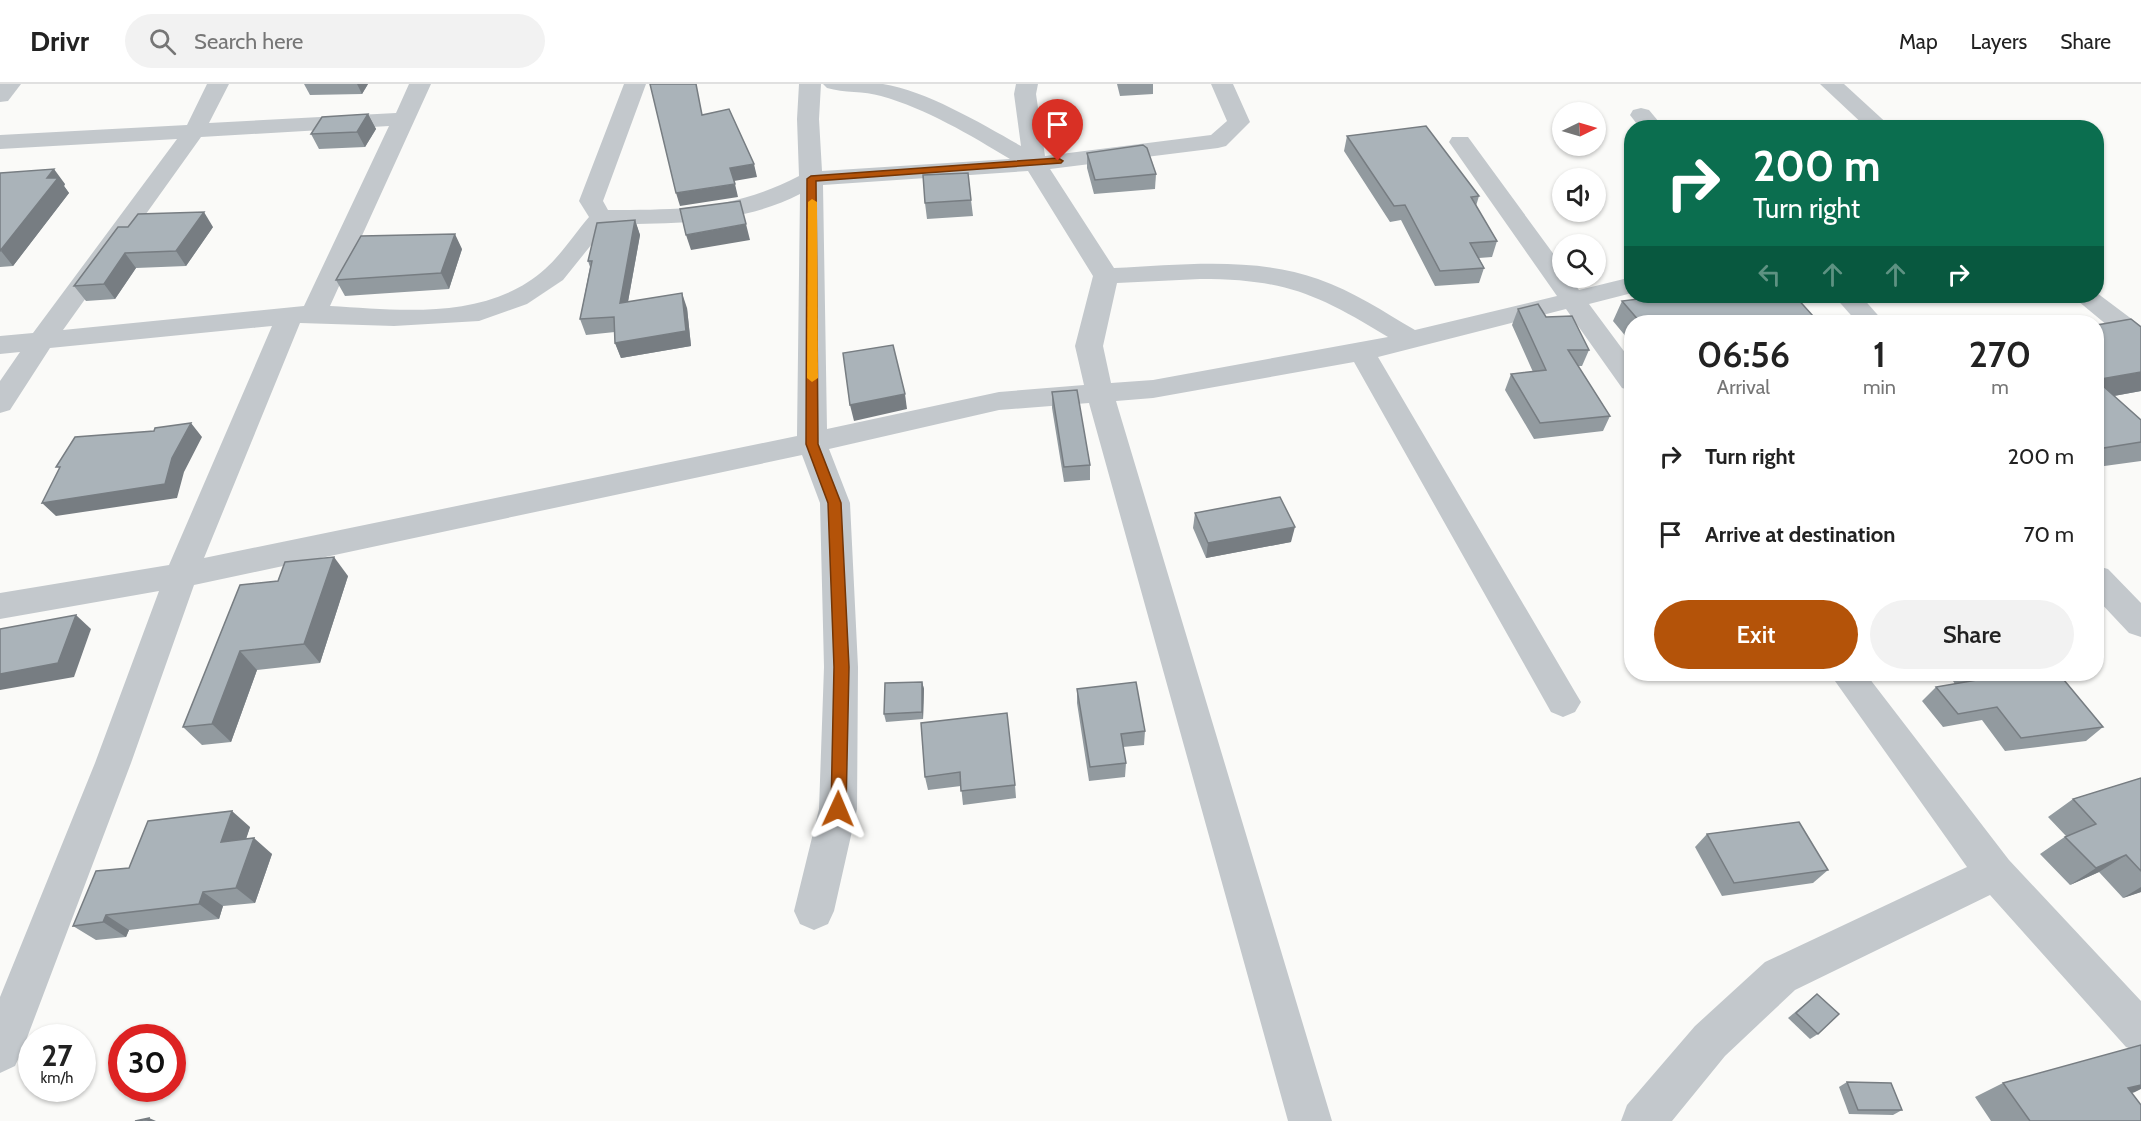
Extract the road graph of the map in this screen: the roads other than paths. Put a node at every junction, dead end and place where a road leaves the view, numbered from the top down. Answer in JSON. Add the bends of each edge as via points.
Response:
{"nodes":[{"id":1,"x":10,"y":84,"type":"edge"},
{"id":2,"x":218,"y":84,"type":"edge"},
{"id":3,"x":420,"y":84,"type":"edge"},
{"id":4,"x":635,"y":84,"type":"edge"},
{"id":5,"x":810,"y":84,"type":"edge"},
{"id":6,"x":834,"y":84,"type":"edge"},
{"id":7,"x":1027,"y":84,"type":"edge"},
{"id":8,"x":1222,"y":84,"type":"edge"},
{"id":9,"x":1831,"y":84,"type":"edge"},
{"id":10,"x":0,"y":96,"type":"edge"},
{"id":11,"x":403,"y":119,"type":"junction"},
{"id":12,"x":1872,"y":120,"type":"edge"},
{"id":13,"x":195,"y":130,"type":"junction"},
{"id":14,"x":0,"y":142,"type":"edge"},
{"id":15,"x":1460,"y":142,"type":"dead end"},
{"id":16,"x":1035,"y":164,"type":"junction"},
{"id":17,"x":811,"y":179,"type":"junction"},
{"id":18,"x":601,"y":217,"type":"junction"},
{"id":19,"x":1106,"y":276,"type":"junction"},
{"id":20,"x":1624,"y":287,"type":"edge"},
{"id":21,"x":1572,"y":301,"type":"junction"},
{"id":22,"x":1853,"y":303,"type":"edge"},
{"id":23,"x":2094,"y":303,"type":"edge"},
{"id":24,"x":301,"y":314,"type":"junction"},
{"id":25,"x":1865,"y":315,"type":"edge"},
{"id":26,"x":2141,"y":339,"type":"edge"},
{"id":27,"x":1412,"y":340,"type":"junction"},
{"id":28,"x":41,"y":341,"type":"junction"},
{"id":29,"x":0,"y":345,"type":"edge"},
{"id":30,"x":1362,"y":352,"type":"junction"},
{"id":31,"x":1624,"y":371,"type":"edge"},
{"id":32,"x":1100,"y":394,"type":"junction"},
{"id":33,"x":0,"y":402,"type":"edge"},
{"id":34,"x":812,"y":444,"type":"junction"},
{"id":35,"x":181,"y":575,"type":"junction"},
{"id":36,"x":2104,"y":585,"type":"edge"},
{"id":37,"x":0,"y":606,"type":"edge"},
{"id":38,"x":2141,"y":624,"type":"edge"},
{"id":39,"x":1852,"y":681,"type":"edge"},
{"id":40,"x":1563,"y":702,"type":"dead end"},
{"id":41,"x":1995,"y":873,"type":"junction"},
{"id":42,"x":814,"y":911,"type":"dead end"},
{"id":43,"x":2141,"y":1032,"type":"edge"},
{"id":44,"x":0,"y":1051,"type":"edge"},
{"id":45,"x":1310,"y":1121,"type":"edge"},
{"id":46,"x":1643,"y":1121,"type":"edge"}],
"edges":[{"from":1,"to":10,"type":"street"},
{"from":2,"to":13,"type":"street"},
{"from":3,"to":11,"type":"street"},
{"from":4,"to":18,"type":"street","via":[[591,201]]},
{"from":5,"to":17,"type":"street"},
{"from":6,"to":16,"type":"street","via":[[887,91],[931,108],[980,130]]},
{"from":7,"to":16,"type":"street"},
{"from":8,"to":16,"type":"street","via":[[1239,122],[1218,141]]},
{"from":9,"to":12,"type":"street"},
{"from":11,"to":13,"type":"street"},
{"from":11,"to":24,"type":"street"},
{"from":13,"to":14,"type":"street"},
{"from":13,"to":28,"type":"street"},
{"from":15,"to":21,"type":"street"},
{"from":16,"to":17,"type":"street"},
{"from":16,"to":19,"type":"street"},
{"from":17,"to":18,"type":"street","via":[[775,198],[692,216]]},
{"from":17,"to":34,"type":"street"},
{"from":18,"to":24,"type":"street","via":[[554,275],[518,298],[470,315],[393,318]]},
{"from":19,"to":27,"type":"street","via":[[1230,271],[1294,280],[1360,309]]},
{"from":19,"to":32,"type":"street","via":[[1089,346]]},
{"from":20,"to":21,"type":"street"},
{"from":21,"to":27,"type":"street"},
{"from":21,"to":31,"type":"street"},
{"from":22,"to":25,"type":"street"},
{"from":23,"to":26,"type":"street"},
{"from":24,"to":28,"type":"street"},
{"from":24,"to":35,"type":"street"},
{"from":27,"to":30,"type":"street"},
{"from":28,"to":29,"type":"street"},
{"from":28,"to":33,"type":"street"},
{"from":30,"to":32,"type":"street","via":[[1153,389]]},
{"from":30,"to":40,"type":"street"},
{"from":32,"to":34,"type":"street","via":[[999,401]]},
{"from":32,"to":45,"type":"street"},
{"from":34,"to":35,"type":"street"},
{"from":34,"to":42,"type":"street","via":[[835,503],[842,667],[838,809]]},
{"from":35,"to":37,"type":"street"},
{"from":35,"to":44,"type":"street","via":[[113,764]]},
{"from":36,"to":38,"type":"street"},
{"from":39,"to":41,"type":"street"},
{"from":41,"to":43,"type":"street"},
{"from":41,"to":46,"type":"street","via":[[1780,976],[1710,1041]]}]}
